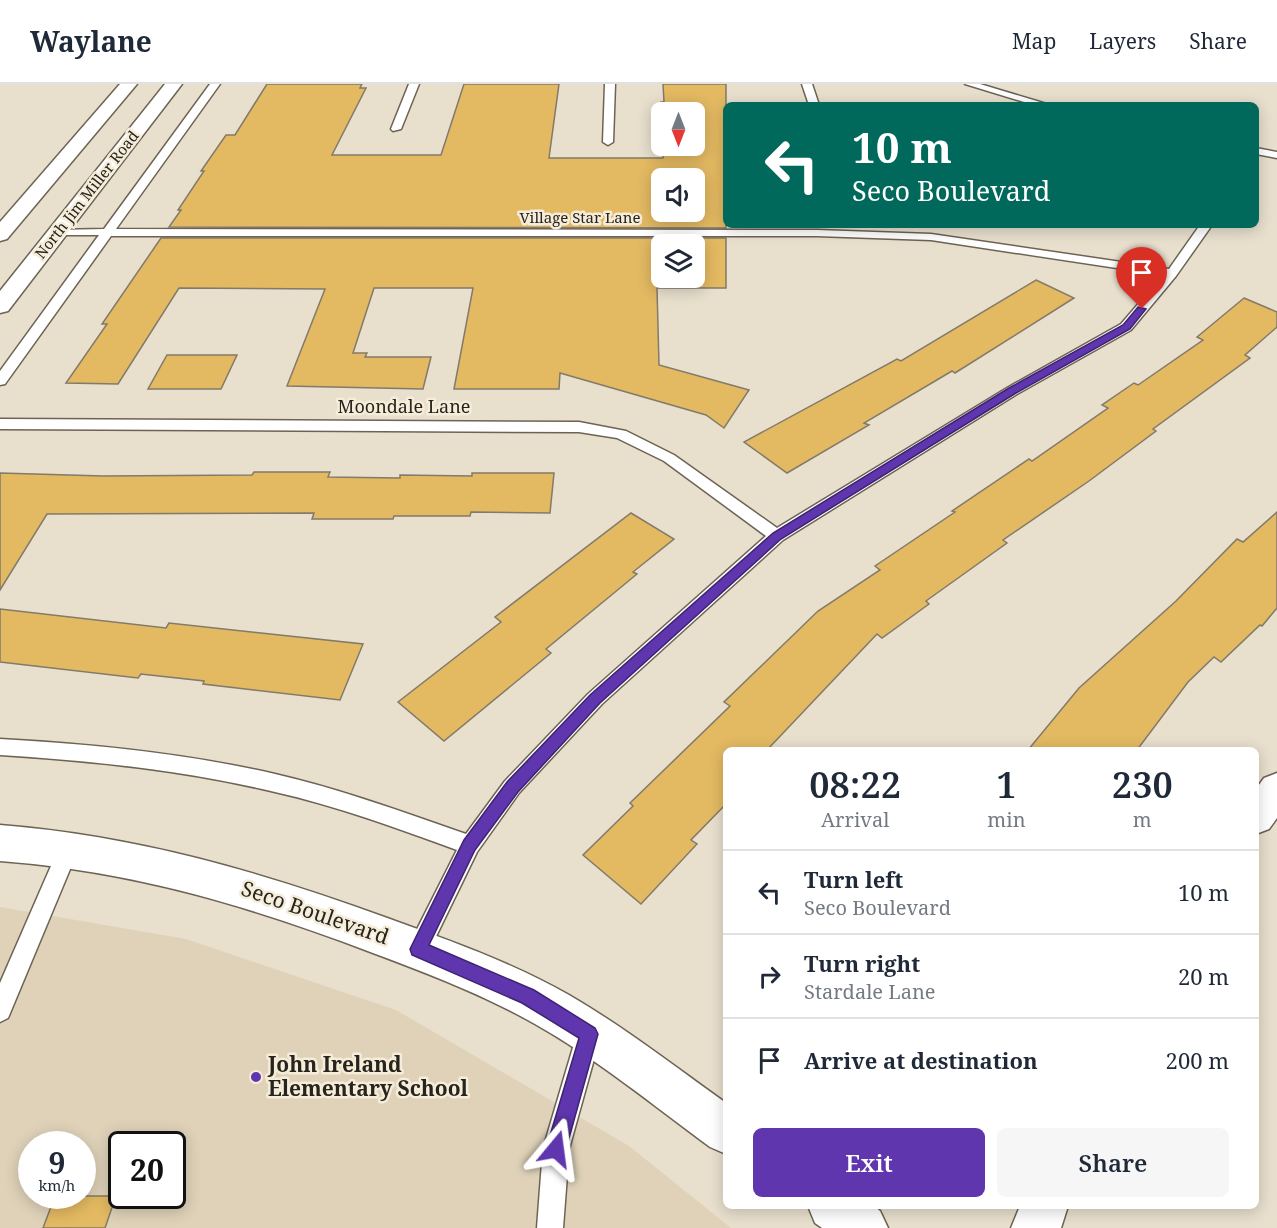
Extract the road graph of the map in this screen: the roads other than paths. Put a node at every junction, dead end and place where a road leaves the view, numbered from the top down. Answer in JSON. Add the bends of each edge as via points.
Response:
{"nodes":[{"id":1,"x":129,"y":84,"type":"edge"},
{"id":2,"x":174,"y":84,"type":"edge"},
{"id":3,"x":215,"y":84,"type":"edge"},
{"id":4,"x":414,"y":84,"type":"edge"},
{"id":5,"x":610,"y":84,"type":"edge"},
{"id":6,"x":807,"y":84,"type":"edge"},
{"id":7,"x":970,"y":84,"type":"edge"},
{"id":8,"x":813,"y":102,"type":"edge"},
{"id":9,"x":1034,"y":102,"type":"edge"},
{"id":10,"x":396,"y":129,"type":"dead end"},
{"id":11,"x":86,"y":136,"type":"junction"},
{"id":12,"x":134,"y":136,"type":"junction"},
{"id":13,"x":608,"y":141,"type":"dead end"},
{"id":14,"x":1259,"y":152,"type":"edge"},
{"id":15,"x":1277,"y":155,"type":"edge"},
{"id":16,"x":1204,"y":228,"type":"edge"},
{"id":17,"x":58,"y":232,"type":"junction"},
{"id":18,"x":108,"y":232,"type":"junction"},
{"id":19,"x":0,"y":235,"type":"edge"},
{"id":20,"x":1172,"y":273,"type":"junction"},
{"id":21,"x":0,"y":306,"type":"edge"},
{"id":22,"x":0,"y":381,"type":"edge"},
{"id":23,"x":0,"y":424,"type":"edge"},
{"id":24,"x":777,"y":536,"type":"junction"},
{"id":25,"x":0,"y":747,"type":"edge"},
{"id":26,"x":1277,"y":789,"type":"edge"},
{"id":27,"x":1259,"y":813,"type":"edge"},
{"id":28,"x":0,"y":843,"type":"edge"},
{"id":29,"x":470,"y":845,"type":"junction"},
{"id":30,"x":68,"y":850,"type":"junction"},
{"id":31,"x":418,"y":949,"type":"junction"},
{"id":32,"x":0,"y":1010,"type":"edge"},
{"id":33,"x":589,"y":1034,"type":"junction"},
{"id":34,"x":723,"y":1129,"type":"edge"},
{"id":35,"x":836,"y":1209,"type":"edge"},
{"id":36,"x":1043,"y":1209,"type":"edge"},
{"id":37,"x":550,"y":1228,"type":"edge"},
{"id":38,"x":863,"y":1228,"type":"edge"},
{"id":39,"x":1036,"y":1228,"type":"edge"}],
"edges":[{"from":1,"to":11,"type":"main road"},
{"from":2,"to":12,"type":"main road","name":"North Jim Miller Road"},
{"from":3,"to":18,"type":"lane"},
{"from":4,"to":10,"type":"lane"},
{"from":5,"to":13,"type":"lane"},
{"from":6,"to":8,"type":"lane"},
{"from":7,"to":9,"type":"lane"},
{"from":11,"to":12,"type":"main road"},
{"from":11,"to":19,"type":"main road"},
{"from":12,"to":17,"type":"main road","name":"North Jim Miller Road"},
{"from":14,"to":15,"type":"lane"},
{"from":16,"to":20,"type":"lane"},
{"from":17,"to":18,"type":"lane","name":"Village Star Lane"},
{"from":17,"to":21,"type":"main road","name":"North Jim Miller Road"},
{"from":18,"to":20,"type":"lane","name":"Village Star Lane","via":[[931,237]]},
{"from":18,"to":22,"type":"lane"},
{"from":20,"to":24,"type":"lane","via":[[1126,327],[1012,391]]},
{"from":23,"to":24,"type":"lane","name":"Moondale Lane","via":[[590,429],[621,434],[669,458]]},
{"from":24,"to":29,"type":"lane","via":[[595,699],[512,787]]},
{"from":25,"to":29,"type":"lane","via":[[84,751],[206,769],[315,793]]},
{"from":26,"to":27,"type":"main road"},
{"from":28,"to":30,"type":"main road","name":"Seco Boulevard"},
{"from":29,"to":31,"type":"lane"},
{"from":30,"to":31,"type":"main road","name":"Seco Boulevard","via":[[159,865],[298,903]]},
{"from":30,"to":32,"type":"lane"},
{"from":31,"to":33,"type":"main road","name":"Seco Boulevard","via":[[528,996]]},
{"from":33,"to":34,"type":"main road","name":"Seco Boulevard"},
{"from":33,"to":37,"type":"lane","via":[[556,1149]]},
{"from":35,"to":38,"type":"main road"},
{"from":36,"to":39,"type":"main road"}]}
